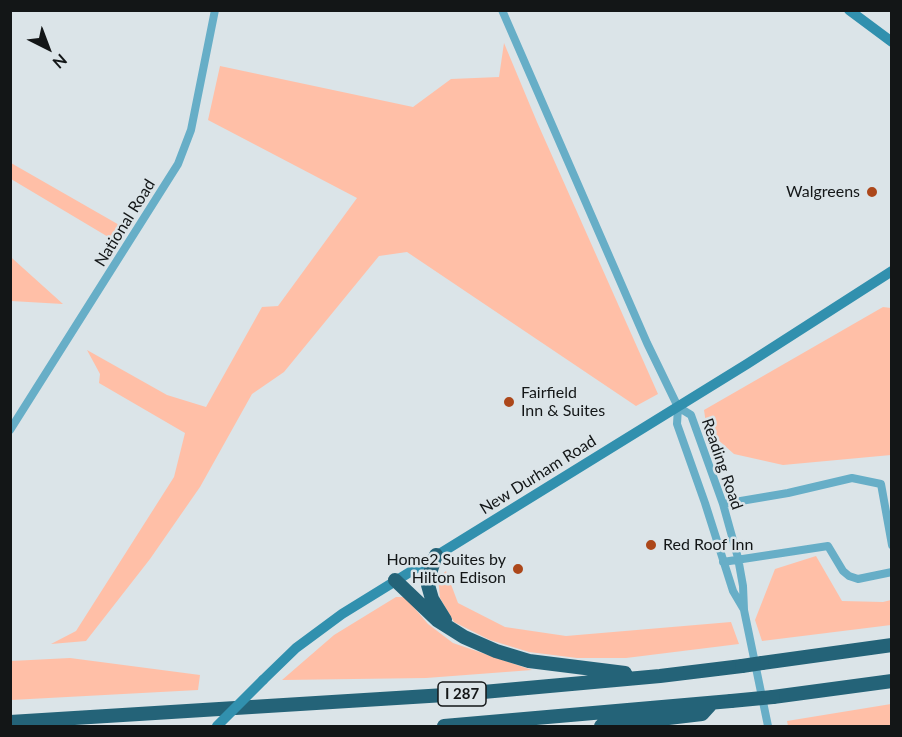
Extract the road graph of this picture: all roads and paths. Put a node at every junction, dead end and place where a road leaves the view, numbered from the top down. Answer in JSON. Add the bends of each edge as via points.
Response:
{"nodes":[{"id":1,"x":215,"y":10,"type":"edge"},
{"id":2,"x":502,"y":10,"type":"edge"},
{"id":3,"x":849,"y":10,"type":"edge"},
{"id":4,"x":891,"y":42,"type":"edge"},
{"id":5,"x":891,"y":271,"type":"edge"},
{"id":6,"x":678,"y":407,"type":"junction"},
{"id":7,"x":10,"y":430,"type":"edge"},
{"id":8,"x":723,"y":504,"type":"junction"},
{"id":9,"x":891,"y":542,"type":"edge"},
{"id":10,"x":436,"y":555,"type":"junction"},
{"id":11,"x":738,"y":558,"type":"junction"},
{"id":12,"x":723,"y":562,"type":"junction"},
{"id":13,"x":891,"y":572,"type":"edge"},
{"id":14,"x":395,"y":580,"type":"junction"},
{"id":15,"x":744,"y":610,"type":"junction"},
{"id":16,"x":454,"y":631,"type":"junction"},
{"id":17,"x":891,"y":645,"type":"edge"},
{"id":18,"x":660,"y":676,"type":"junction"},
{"id":19,"x":891,"y":681,"type":"edge"},
{"id":20,"x":711,"y":703,"type":"junction"},
{"id":21,"x":10,"y":722,"type":"edge"},
{"id":22,"x":217,"y":726,"type":"edge"},
{"id":23,"x":444,"y":726,"type":"edge"},
{"id":24,"x":602,"y":726,"type":"edge"},
{"id":25,"x":768,"y":726,"type":"edge"}],
"edges":[{"from":1,"to":7,"type":"street","name":"National Road","via":[[191,130],[178,164]]},
{"from":2,"to":6,"type":"street"},
{"from":3,"to":4,"type":"main road"},
{"from":5,"to":6,"type":"main road","name":"New Durham Road"},
{"from":6,"to":8,"type":"street","name":"Reading Road","via":[[691,415]]},
{"from":6,"to":10,"type":"main road","name":"New Durham Road"},
{"from":6,"to":12,"type":"street","name":"Reading Road","via":[[677,424]]},
{"from":8,"to":9,"type":"street","via":[[852,478],[881,484]]},
{"from":8,"to":11,"type":"street","name":"Reading Road"},
{"from":10,"to":14,"type":"main road","name":"New Durham Road"},
{"from":10,"to":16,"type":"highway","via":[[429,592]]},
{"from":11,"to":12,"type":"street"},
{"from":11,"to":13,"type":"street","via":[[828,546],[849,576],[858,579]]},
{"from":11,"to":15,"type":"street","name":"Reading Road"},
{"from":12,"to":15,"type":"street","name":"Reading Road"},
{"from":14,"to":16,"type":"highway"},
{"from":14,"to":22,"type":"main road","name":"New Durham Road","bridge":true,"via":[[296,648]]},
{"from":15,"to":25,"type":"street"},
{"from":16,"to":18,"type":"highway","via":[[529,661]]},
{"from":17,"to":18,"type":"highway","number":"I 287","bridge":true},
{"from":18,"to":21,"type":"highway","number":"I 287","via":[[461,694]]},
{"from":19,"to":20,"type":"highway","number":"I 287","bridge":true},
{"from":20,"to":23,"type":"highway","number":"I 287"},
{"from":20,"to":24,"type":"highway","via":[[702,714]]}]}
